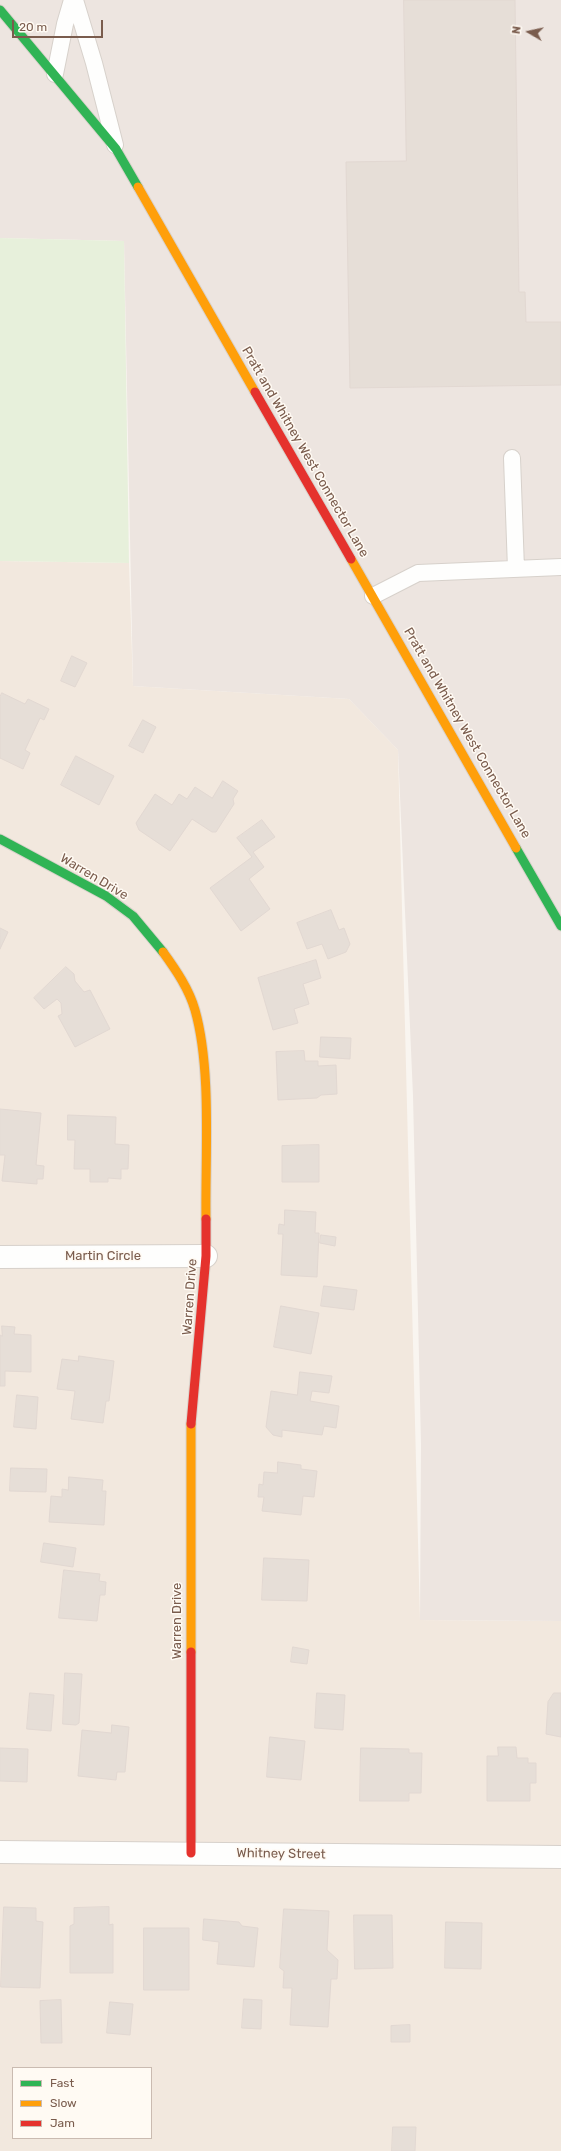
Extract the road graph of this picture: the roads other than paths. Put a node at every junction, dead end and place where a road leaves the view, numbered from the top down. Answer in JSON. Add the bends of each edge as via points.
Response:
{"nodes":[{"id":1,"x":73,"y":0,"type":"edge"},
{"id":2,"x":0,"y":10,"type":"edge"},
{"id":3,"x":55,"y":74,"type":"junction"},
{"id":4,"x":116,"y":149,"type":"junction"},
{"id":5,"x":512,"y":458,"type":"dead end"},
{"id":6,"x":561,"y":567,"type":"edge"},
{"id":7,"x":516,"y":569,"type":"junction"},
{"id":8,"x":373,"y":596,"type":"junction"},
{"id":9,"x":0,"y":840,"type":"edge"},
{"id":10,"x":561,"y":926,"type":"edge"},
{"id":11,"x":206,"y":1256,"type":"junction"},
{"id":12,"x":0,"y":1257,"type":"edge"},
{"id":13,"x":0,"y":1852,"type":"edge"},
{"id":14,"x":191,"y":1853,"type":"junction"},
{"id":15,"x":561,"y":1857,"type":"edge"}],
"edges":[{"from":1,"to":3,"type":"lane","via":[[65,24]]},
{"from":1,"to":4,"type":"lane","via":[[94,63]]},
{"from":2,"to":3,"type":"street","name":"Pratt and Whitney West Connector Lane"},
{"from":3,"to":4,"type":"street","name":"Pratt and Whitney West Connector Lane"},
{"from":4,"to":8,"type":"street","name":"Pratt and Whitney West Connector Lane"},
{"from":5,"to":7,"type":"lane"},
{"from":6,"to":7,"type":"lane"},
{"from":7,"to":8,"type":"lane","via":[[418,573]]},
{"from":8,"to":10,"type":"street","name":"Pratt and Whitney West Connector Lane"},
{"from":9,"to":11,"type":"street","name":"Warren Drive","via":[[106,896],[133,916],[158,943],[179,974],[195,1010],[202,1051],[205,1092]]},
{"from":11,"to":12,"type":"street","name":"Martin Circle"},
{"from":11,"to":14,"type":"street","name":"Warren Drive","via":[[190,1441]]},
{"from":13,"to":14,"type":"street","name":"Whitney Street"},
{"from":14,"to":15,"type":"street","name":"Whitney Street"}]}
